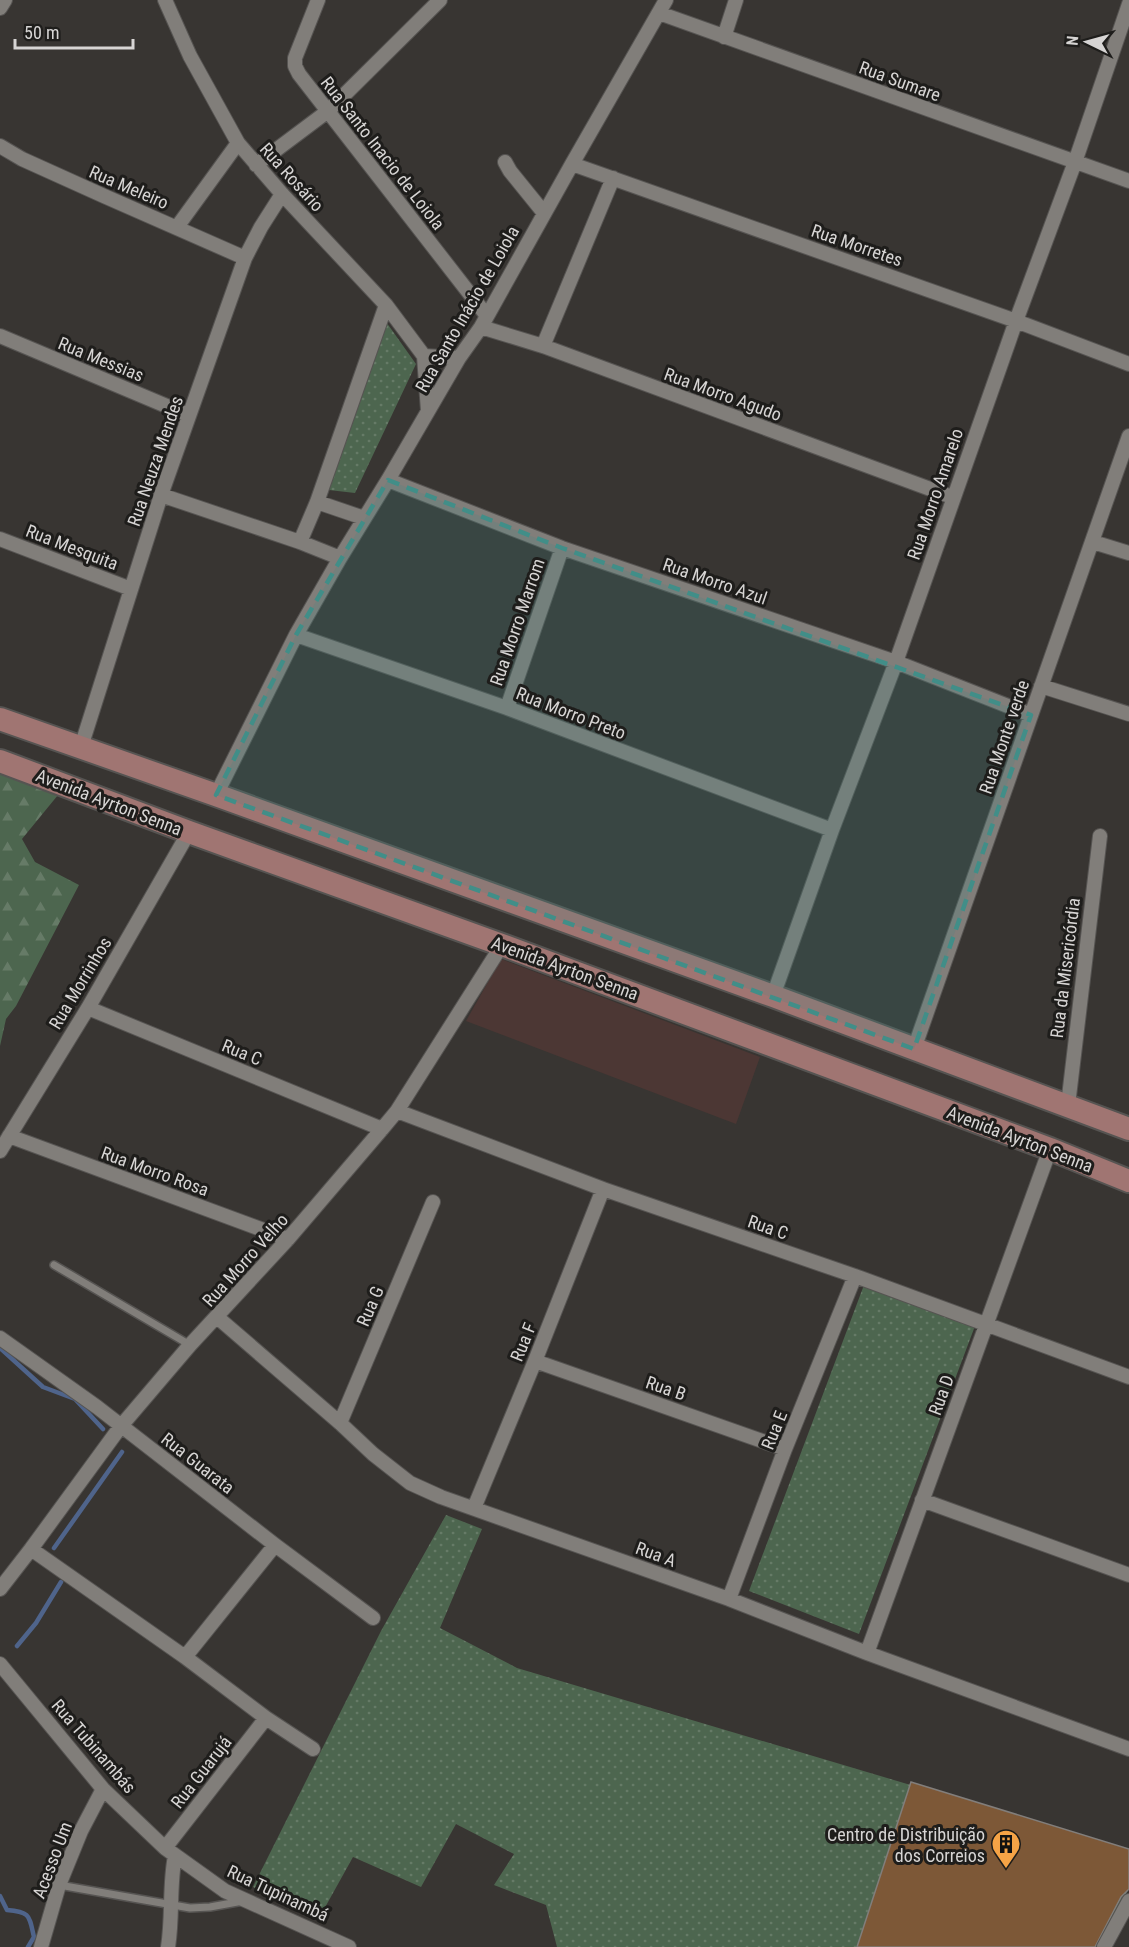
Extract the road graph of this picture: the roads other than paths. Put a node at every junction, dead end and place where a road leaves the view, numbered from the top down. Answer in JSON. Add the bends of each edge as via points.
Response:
{"nodes":[{"id":1,"x":5,"y":0,"type":"edge"},
{"id":2,"x":165,"y":0,"type":"edge"},
{"id":3,"x":318,"y":0,"type":"edge"},
{"id":4,"x":666,"y":0,"type":"edge"},
{"id":5,"x":736,"y":0,"type":"edge"},
{"id":6,"x":437,"y":1,"type":"edge"},
{"id":7,"x":1129,"y":4,"type":"edge"},
{"id":8,"x":0,"y":8,"type":"edge"},
{"id":9,"x":659,"y":13,"type":"junction"},
{"id":10,"x":724,"y":38,"type":"junction"},
{"id":11,"x":328,"y":111,"type":"junction"},
{"id":12,"x":238,"y":142,"type":"junction"},
{"id":13,"x":0,"y":146,"type":"edge"},
{"id":14,"x":506,"y":162,"type":"dead end"},
{"id":15,"x":1075,"y":162,"type":"junction"},
{"id":16,"x":572,"y":164,"type":"junction"},
{"id":17,"x":256,"y":165,"type":"junction"},
{"id":18,"x":613,"y":178,"type":"junction"},
{"id":19,"x":1129,"y":180,"type":"edge"},
{"id":20,"x":282,"y":194,"type":"junction"},
{"id":21,"x":544,"y":213,"type":"junction"},
{"id":22,"x":177,"y":227,"type":"junction"},
{"id":23,"x":245,"y":258,"type":"junction"},
{"id":24,"x":386,"y":305,"type":"junction"},
{"id":25,"x":1016,"y":321,"type":"junction"},
{"id":26,"x":484,"y":322,"type":"junction"},
{"id":27,"x":0,"y":336,"type":"edge"},
{"id":28,"x":543,"y":346,"type":"junction"},
{"id":29,"x":424,"y":357,"type":"junction"},
{"id":30,"x":459,"y":358,"type":"junction"},
{"id":31,"x":1129,"y":364,"type":"edge"},
{"id":32,"x":428,"y":413,"type":"junction"},
{"id":33,"x":189,"y":415,"type":"junction"},
{"id":34,"x":1129,"y":436,"type":"edge"},
{"id":35,"x":388,"y":480,"type":"junction"},
{"id":36,"x":162,"y":495,"type":"junction"},
{"id":37,"x":952,"y":497,"type":"junction"},
{"id":38,"x":317,"y":502,"type":"junction"},
{"id":39,"x":364,"y":518,"type":"junction"},
{"id":40,"x":0,"y":539,"type":"edge"},
{"id":41,"x":300,"y":542,"type":"junction"},
{"id":42,"x":1093,"y":542,"type":"junction"},
{"id":43,"x":562,"y":548,"type":"junction"},
{"id":44,"x":1129,"y":553,"type":"edge"},
{"id":45,"x":340,"y":558,"type":"junction"},
{"id":46,"x":131,"y":589,"type":"junction"},
{"id":47,"x":296,"y":635,"type":"junction"},
{"id":48,"x":896,"y":662,"type":"junction"},
{"id":49,"x":1041,"y":686,"type":"junction"},
{"id":50,"x":507,"y":708,"type":"junction"},
{"id":51,"x":1129,"y":714,"type":"edge"},
{"id":52,"x":1031,"y":715,"type":"junction"},
{"id":53,"x":0,"y":719,"type":"edge"},
{"id":54,"x":81,"y":747,"type":"junction"},
{"id":55,"x":0,"y":760,"type":"edge"},
{"id":56,"x":216,"y":795,"type":"junction"},
{"id":57,"x":832,"y":830,"type":"junction"},
{"id":58,"x":189,"y":832,"type":"junction"},
{"id":59,"x":1100,"y":836,"type":"dead end"},
{"id":60,"x":502,"y":945,"type":"junction"},
{"id":61,"x":773,"y":996,"type":"junction"},
{"id":62,"x":88,"y":1008,"type":"junction"},
{"id":63,"x":914,"y":1049,"type":"junction"},
{"id":64,"x":1068,"y":1105,"type":"junction"},
{"id":65,"x":397,"y":1111,"type":"junction"},
{"id":66,"x":382,"y":1129,"type":"junction"},
{"id":67,"x":1129,"y":1129,"type":"edge"},
{"id":68,"x":9,"y":1136,"type":"junction"},
{"id":69,"x":1050,"y":1149,"type":"junction"},
{"id":70,"x":0,"y":1151,"type":"edge"},
{"id":71,"x":1129,"y":1181,"type":"edge"},
{"id":72,"x":603,"y":1190,"type":"junction"},
{"id":73,"x":433,"y":1202,"type":"dead end"},
{"id":74,"x":288,"y":1239,"type":"junction"},
{"id":75,"x":54,"y":1265,"type":"dead end"},
{"id":76,"x":855,"y":1276,"type":"junction"},
{"id":77,"x":217,"y":1317,"type":"junction"},
{"id":78,"x":987,"y":1325,"type":"junction"},
{"id":79,"x":0,"y":1338,"type":"edge"},
{"id":80,"x":190,"y":1345,"type":"junction"},
{"id":81,"x":535,"y":1360,"type":"junction"},
{"id":82,"x":1129,"y":1377,"type":"edge"},
{"id":83,"x":340,"y":1423,"type":"junction"},
{"id":84,"x":121,"y":1426,"type":"junction"},
{"id":85,"x":785,"y":1449,"type":"junction"},
{"id":86,"x":922,"y":1500,"type":"junction"},
{"id":87,"x":474,"y":1508,"type":"junction"},
{"id":88,"x":275,"y":1545,"type":"junction"},
{"id":89,"x":31,"y":1549,"type":"junction"},
{"id":90,"x":1129,"y":1575,"type":"edge"},
{"id":91,"x":0,"y":1589,"type":"edge"},
{"id":92,"x":729,"y":1599,"type":"junction"},
{"id":93,"x":373,"y":1618,"type":"dead end"},
{"id":94,"x":867,"y":1653,"type":"junction"},
{"id":95,"x":185,"y":1657,"type":"junction"},
{"id":96,"x":0,"y":1664,"type":"edge"},
{"id":97,"x":266,"y":1718,"type":"junction"},
{"id":98,"x":313,"y":1749,"type":"dead end"},
{"id":99,"x":1129,"y":1749,"type":"edge"},
{"id":100,"x":103,"y":1789,"type":"junction"},
{"id":101,"x":170,"y":1852,"type":"junction"},
{"id":102,"x":59,"y":1885,"type":"junction"},
{"id":103,"x":1129,"y":1900,"type":"edge"},
{"id":104,"x":246,"y":1901,"type":"junction"},
{"id":105,"x":171,"y":1905,"type":"junction"},
{"id":106,"x":41,"y":1947,"type":"edge"},
{"id":107,"x":168,"y":1947,"type":"edge"},
{"id":108,"x":349,"y":1947,"type":"edge"},
{"id":109,"x":1104,"y":1947,"type":"edge"}],
"edges":[{"from":1,"to":8,"type":"street"},
{"from":2,"to":12,"type":"street","name":"Rua Rosário","via":[[190,56]]},
{"from":3,"to":11,"type":"street","name":"Rua Santo Inacio de Loiola","via":[[300,42],[295,66]]},
{"from":4,"to":9,"type":"street","name":"Rua Santo Inácio de Loiola"},
{"from":5,"to":10,"type":"street"},
{"from":6,"to":11,"type":"street"},
{"from":7,"to":15,"type":"street","name":"Rua Morro Amarelo"},
{"from":9,"to":10,"type":"street","name":"Rua Sumare"},
{"from":9,"to":16,"type":"street","name":"Rua Santo Inácio de Loiola"},
{"from":10,"to":15,"type":"street","name":"Rua Sumare"},
{"from":11,"to":17,"type":"street"},
{"from":11,"to":26,"type":"street","name":"Rua Santo Inacio de Loiola"},
{"from":12,"to":17,"type":"street","name":"Rua Rosário"},
{"from":12,"to":22,"type":"street"},
{"from":13,"to":22,"type":"street","name":"Rua Meleiro"},
{"from":14,"to":21,"type":"street"},
{"from":15,"to":19,"type":"street","name":"Rua Sumare"},
{"from":15,"to":25,"type":"street","name":"Rua Morro Amarelo"},
{"from":16,"to":18,"type":"street","name":"Rua Morretes"},
{"from":16,"to":21,"type":"street","name":"Rua Santo Inácio de Loiola"},
{"from":17,"to":20,"type":"street","name":"Rua Rosário"},
{"from":18,"to":25,"type":"street","name":"Rua Morretes"},
{"from":18,"to":28,"type":"street"},
{"from":20,"to":23,"type":"street","name":"Rua Neuza Mendes"},
{"from":20,"to":24,"type":"street","name":"Rua Rosário"},
{"from":21,"to":26,"type":"street","name":"Rua Santo Inácio de Loiola"},
{"from":22,"to":23,"type":"street","name":"Rua Meleiro"},
{"from":23,"to":33,"type":"street","name":"Rua Neuza Mendes"},
{"from":24,"to":29,"type":"street","name":"Rua Rosário"},
{"from":24,"to":38,"type":"street"},
{"from":25,"to":31,"type":"street","name":"Rua Morretes"},
{"from":25,"to":37,"type":"street","name":"Rua Morro Amarelo"},
{"from":26,"to":28,"type":"street","name":"Rua Morro Agudo"},
{"from":26,"to":30,"type":"street","name":"Rua Santo Inácio de Loiola"},
{"from":27,"to":33,"type":"street","name":"Rua Messias"},
{"from":28,"to":37,"type":"street","name":"Rua Morro Agudo"},
{"from":29,"to":30,"type":"street"},
{"from":29,"to":32,"type":"street"},
{"from":30,"to":32,"type":"street","name":"Rua Santo Inácio de Loiola"},
{"from":32,"to":35,"type":"street","name":"Rua Santo Inácio de Loiola"},
{"from":33,"to":36,"type":"street","name":"Rua Neuza Mendes"},
{"from":34,"to":42,"type":"street","name":"Rua Monte verde"},
{"from":35,"to":39,"type":"street","name":"Rua Santo Inácio de Loiola"},
{"from":35,"to":43,"type":"street","name":"Rua Morro Azul"},
{"from":36,"to":41,"type":"street"},
{"from":36,"to":46,"type":"street","name":"Rua Neuza Mendes"},
{"from":37,"to":48,"type":"street","name":"Rua Morro Amarelo"},
{"from":38,"to":39,"type":"street"},
{"from":38,"to":41,"type":"street"},
{"from":39,"to":45,"type":"street","name":"Rua Santo Inácio de Loiola"},
{"from":40,"to":46,"type":"street","name":"Rua Mesquita"},
{"from":41,"to":45,"type":"street"},
{"from":42,"to":44,"type":"street"},
{"from":42,"to":49,"type":"street","name":"Rua Monte verde"},
{"from":43,"to":48,"type":"street","name":"Rua Morro Azul"},
{"from":43,"to":50,"type":"street","name":"Rua Morro Marrom"},
{"from":45,"to":47,"type":"street","name":"Rua Santo Inácio de Loiola"},
{"from":46,"to":54,"type":"street","name":"Rua Neuza Mendes"},
{"from":47,"to":50,"type":"street","name":"Rua Morro Preto"},
{"from":47,"to":56,"type":"street"},
{"from":48,"to":52,"type":"street","name":"Rua Morro Azul"},
{"from":48,"to":57,"type":"street","name":"Rua Morro Amarelo"},
{"from":49,"to":51,"type":"street"},
{"from":49,"to":52,"type":"street","name":"Rua Monte verde"},
{"from":50,"to":57,"type":"street","name":"Rua Morro Preto"},
{"from":52,"to":63,"type":"street","name":"Rua Monte verde"},
{"from":53,"to":54,"type":"main road"},
{"from":54,"to":56,"type":"main road"},
{"from":55,"to":58,"type":"main road","name":"Avenida Ayrton Senna"},
{"from":56,"to":61,"type":"main road"},
{"from":57,"to":61,"type":"street","name":"Rua Morro Amarelo"},
{"from":58,"to":60,"type":"main road","name":"Avenida Ayrton Senna"},
{"from":58,"to":62,"type":"street","name":"Rua Morrinhos"},
{"from":59,"to":64,"type":"street","name":"Rua da Misericórdia"},
{"from":60,"to":65,"type":"street","name":"Rua Morro Velho"},
{"from":60,"to":69,"type":"main road","name":"Avenida Ayrton Senna"},
{"from":61,"to":63,"type":"main road"},
{"from":62,"to":66,"type":"street","name":"Rua C"},
{"from":62,"to":68,"type":"street","name":"Rua Morrinhos"},
{"from":63,"to":64,"type":"main road"},
{"from":64,"to":67,"type":"main road"},
{"from":65,"to":66,"type":"street","name":"Rua Morro Velho"},
{"from":65,"to":72,"type":"street","name":"Rua C"},
{"from":66,"to":74,"type":"street","name":"Rua Morro Velho"},
{"from":68,"to":70,"type":"street","name":"Rua Morrinhos"},
{"from":68,"to":74,"type":"street","name":"Rua Morro Rosa"},
{"from":69,"to":71,"type":"main road","name":"Avenida Ayrton Senna"},
{"from":69,"to":78,"type":"street","name":"Rua D"},
{"from":72,"to":76,"type":"street","name":"Rua C"},
{"from":72,"to":81,"type":"street","name":"Rua F"},
{"from":73,"to":83,"type":"street","name":"Rua G"},
{"from":74,"to":77,"type":"street","name":"Rua Morro Velho"},
{"from":75,"to":80,"type":"lane"},
{"from":76,"to":78,"type":"street","name":"Rua C"},
{"from":76,"to":85,"type":"street","name":"Rua E"},
{"from":77,"to":80,"type":"street","name":"Rua Morro Velho"},
{"from":77,"to":83,"type":"street","name":"Rua A"},
{"from":78,"to":82,"type":"street","name":"Rua C"},
{"from":78,"to":86,"type":"street","name":"Rua D"},
{"from":79,"to":84,"type":"street","name":"Rua Guarata"},
{"from":80,"to":84,"type":"street","name":"Rua Morro Velho"},
{"from":81,"to":85,"type":"street","name":"Rua B"},
{"from":81,"to":87,"type":"street","name":"Rua F"},
{"from":83,"to":87,"type":"street","name":"Rua A","via":[[410,1483]]},
{"from":84,"to":88,"type":"street","name":"Rua Guarata"},
{"from":84,"to":89,"type":"street","name":"Rua Morro Velho"},
{"from":85,"to":92,"type":"street","name":"Rua E"},
{"from":86,"to":90,"type":"street"},
{"from":86,"to":94,"type":"street","name":"Rua D"},
{"from":87,"to":92,"type":"street","name":"Rua A"},
{"from":88,"to":93,"type":"street","name":"Rua Guarata"},
{"from":88,"to":95,"type":"street"},
{"from":89,"to":91,"type":"street","name":"Rua Morro Velho"},
{"from":89,"to":95,"type":"street"},
{"from":92,"to":94,"type":"street","name":"Rua A"},
{"from":94,"to":99,"type":"street","name":"Rua A"},
{"from":95,"to":97,"type":"street"},
{"from":96,"to":100,"type":"street","name":"Rua Tubinambás"},
{"from":97,"to":98,"type":"street"},
{"from":97,"to":101,"type":"street","name":"Rua Guarujá"},
{"from":100,"to":101,"type":"street","name":"Rua Tubinambás"},
{"from":100,"to":102,"type":"street","name":"Acesso Um"},
{"from":101,"to":104,"type":"street","name":"Rua Tupinambá"},
{"from":101,"to":105,"type":"street"},
{"from":102,"to":105,"type":"lane"},
{"from":102,"to":106,"type":"street","name":"Acesso Um"},
{"from":103,"to":109,"type":"street"},
{"from":104,"to":105,"type":"lane","via":[[210,1907]]},
{"from":104,"to":108,"type":"street","name":"Rua Tupinambá"},
{"from":105,"to":107,"type":"street"}]}
